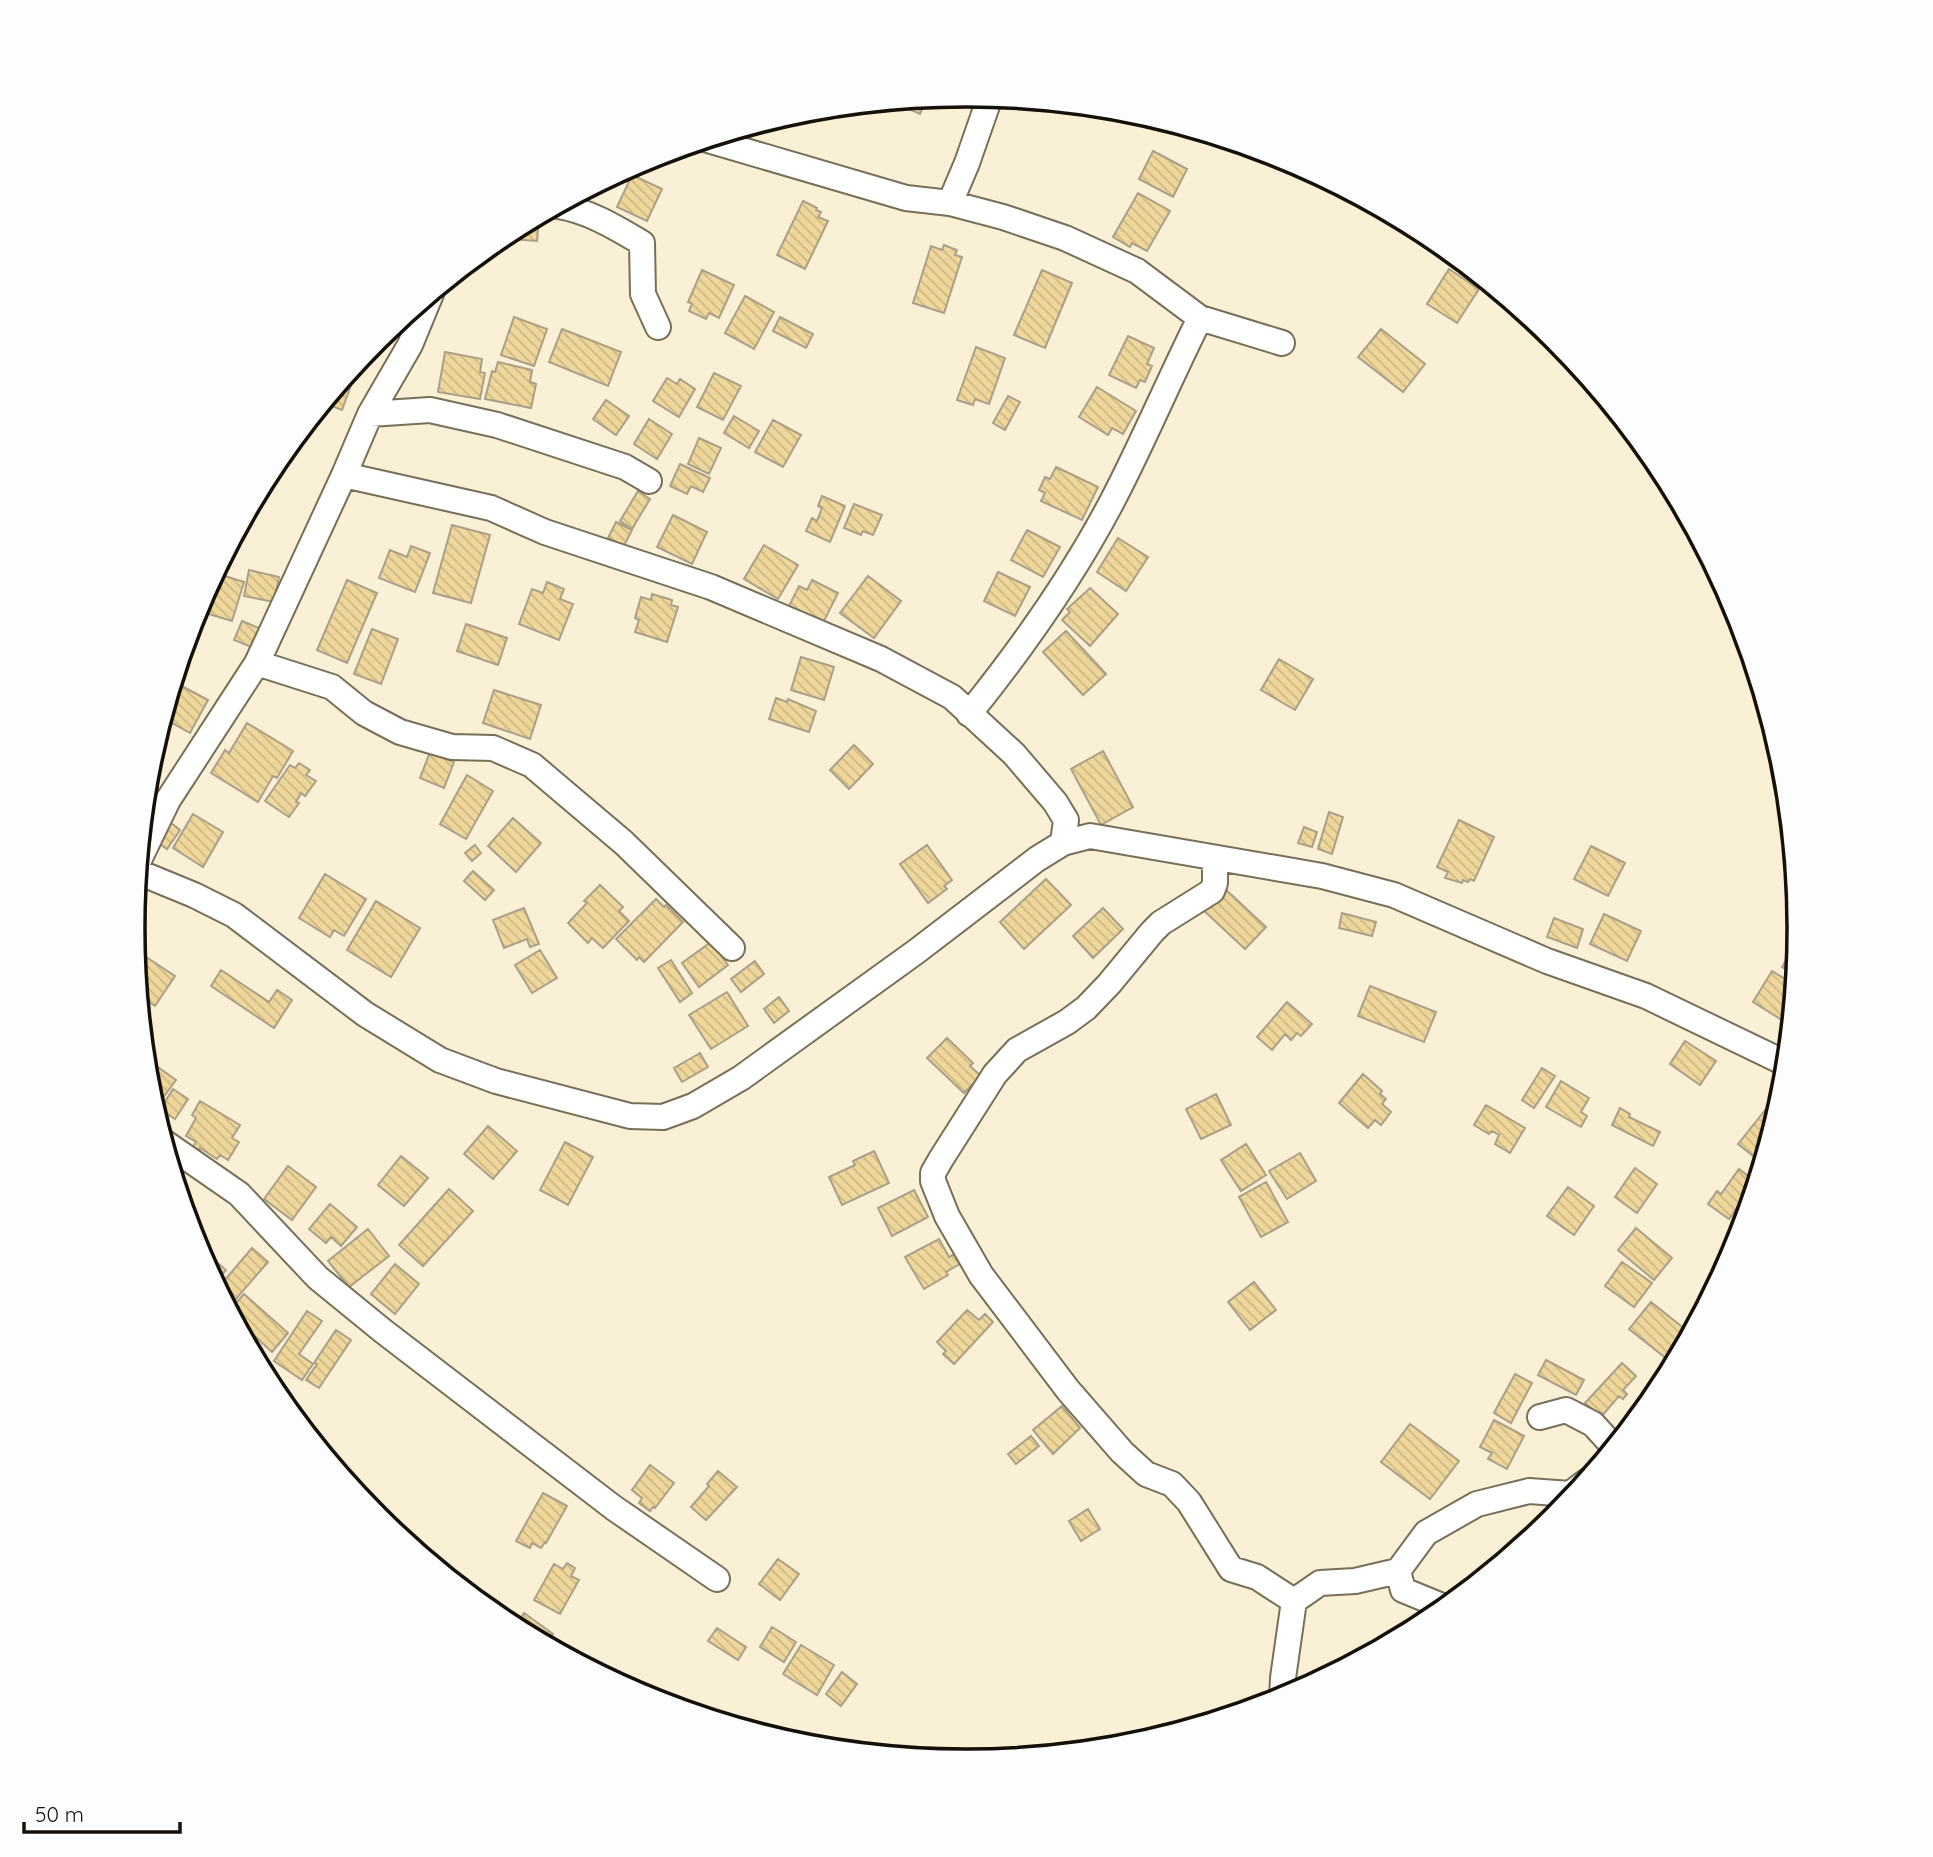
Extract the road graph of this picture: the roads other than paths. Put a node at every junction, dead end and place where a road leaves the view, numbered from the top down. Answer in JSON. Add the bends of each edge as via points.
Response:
{"nodes":[{"id":1,"x":986,"y":108,"type":"edge"},
{"id":2,"x":722,"y":144,"type":"edge"},
{"id":3,"x":950,"y":203,"type":"junction"},
{"id":4,"x":572,"y":208,"type":"edge"},
{"id":5,"x":424,"y":312,"type":"edge"},
{"id":6,"x":1200,"y":318,"type":"junction"},
{"id":7,"x":658,"y":327,"type":"dead end"},
{"id":8,"x":1282,"y":343,"type":"dead end"},
{"id":9,"x":370,"y":414,"type":"junction"},
{"id":10,"x":344,"y":475,"type":"junction"},
{"id":11,"x":649,"y":481,"type":"dead end"},
{"id":12,"x":257,"y":663,"type":"junction"},
{"id":13,"x":969,"y":714,"type":"junction"},
{"id":14,"x":151,"y":836,"type":"edge"},
{"id":15,"x":1063,"y":844,"type":"junction"},
{"id":16,"x":1215,"y":858,"type":"junction"},
{"id":17,"x":147,"y":876,"type":"edge"},
{"id":18,"x":732,"y":948,"type":"dead end"},
{"id":19,"x":1777,"y":1059,"type":"edge"},
{"id":20,"x":176,"y":1150,"type":"edge"},
{"id":21,"x":1540,"y":1417,"type":"dead end"},
{"id":22,"x":1609,"y":1440,"type":"edge"},
{"id":23,"x":1563,"y":1493,"type":"edge"},
{"id":24,"x":1398,"y":1571,"type":"junction"},
{"id":25,"x":717,"y":1579,"type":"dead end"},
{"id":26,"x":1294,"y":1601,"type":"junction"},
{"id":27,"x":1435,"y":1603,"type":"edge"},
{"id":28,"x":1283,"y":1687,"type":"edge"}],
"edges":[{"from":1,"to":3,"type":"street"},
{"from":2,"to":3,"type":"street","via":[[906,198]]},
{"from":3,"to":6,"type":"street","via":[[1065,238],[1137,271]]},
{"from":4,"to":7,"type":"street","via":[[642,243],[643,294]]},
{"from":5,"to":9,"type":"street"},
{"from":6,"to":8,"type":"street"},
{"from":6,"to":13,"type":"street","via":[[1097,527],[1023,647]]},
{"from":9,"to":10,"type":"street"},
{"from":9,"to":11,"type":"street","via":[[430,410],[497,425],[625,467]]},
{"from":10,"to":12,"type":"street"},
{"from":10,"to":13,"type":"street","via":[[491,508],[711,587],[881,659],[951,697]]},
{"from":12,"to":14,"type":"street","via":[[168,800]]},
{"from":12,"to":18,"type":"street","via":[[332,687],[364,713],[400,732],[452,747],[493,748],[532,765],[624,843]]},
{"from":13,"to":15,"type":"street","via":[[1014,754],[1055,802],[1066,820]]},
{"from":15,"to":16,"type":"street","via":[[1090,836]]},
{"from":15,"to":17,"type":"street","via":[[741,1078],[693,1106],[663,1117],[630,1116],[496,1081],[440,1060],[365,1014],[234,915]]},
{"from":16,"to":19,"type":"street","via":[[1322,876],[1394,895],[1547,961],[1646,996]]},
{"from":16,"to":26,"type":"street","via":[[1212,891],[1161,923],[1086,1008],[1017,1050],[995,1074],[941,1159],[933,1181],[981,1275],[1068,1390],[1122,1452],[1189,1502],[1231,1569],[1257,1577]]},
{"from":20,"to":25,"type":"street","via":[[239,1194],[318,1278],[383,1331],[614,1508]]},
{"from":21,"to":22,"type":"street","via":[[1566,1410],[1593,1424]]},
{"from":23,"to":24,"type":"street","via":[[1529,1490],[1477,1504],[1426,1532]]},
{"from":24,"to":26,"type":"street","via":[[1320,1583]]},
{"from":24,"to":27,"type":"street","via":[[1403,1590]]},
{"from":26,"to":28,"type":"street"}]}
